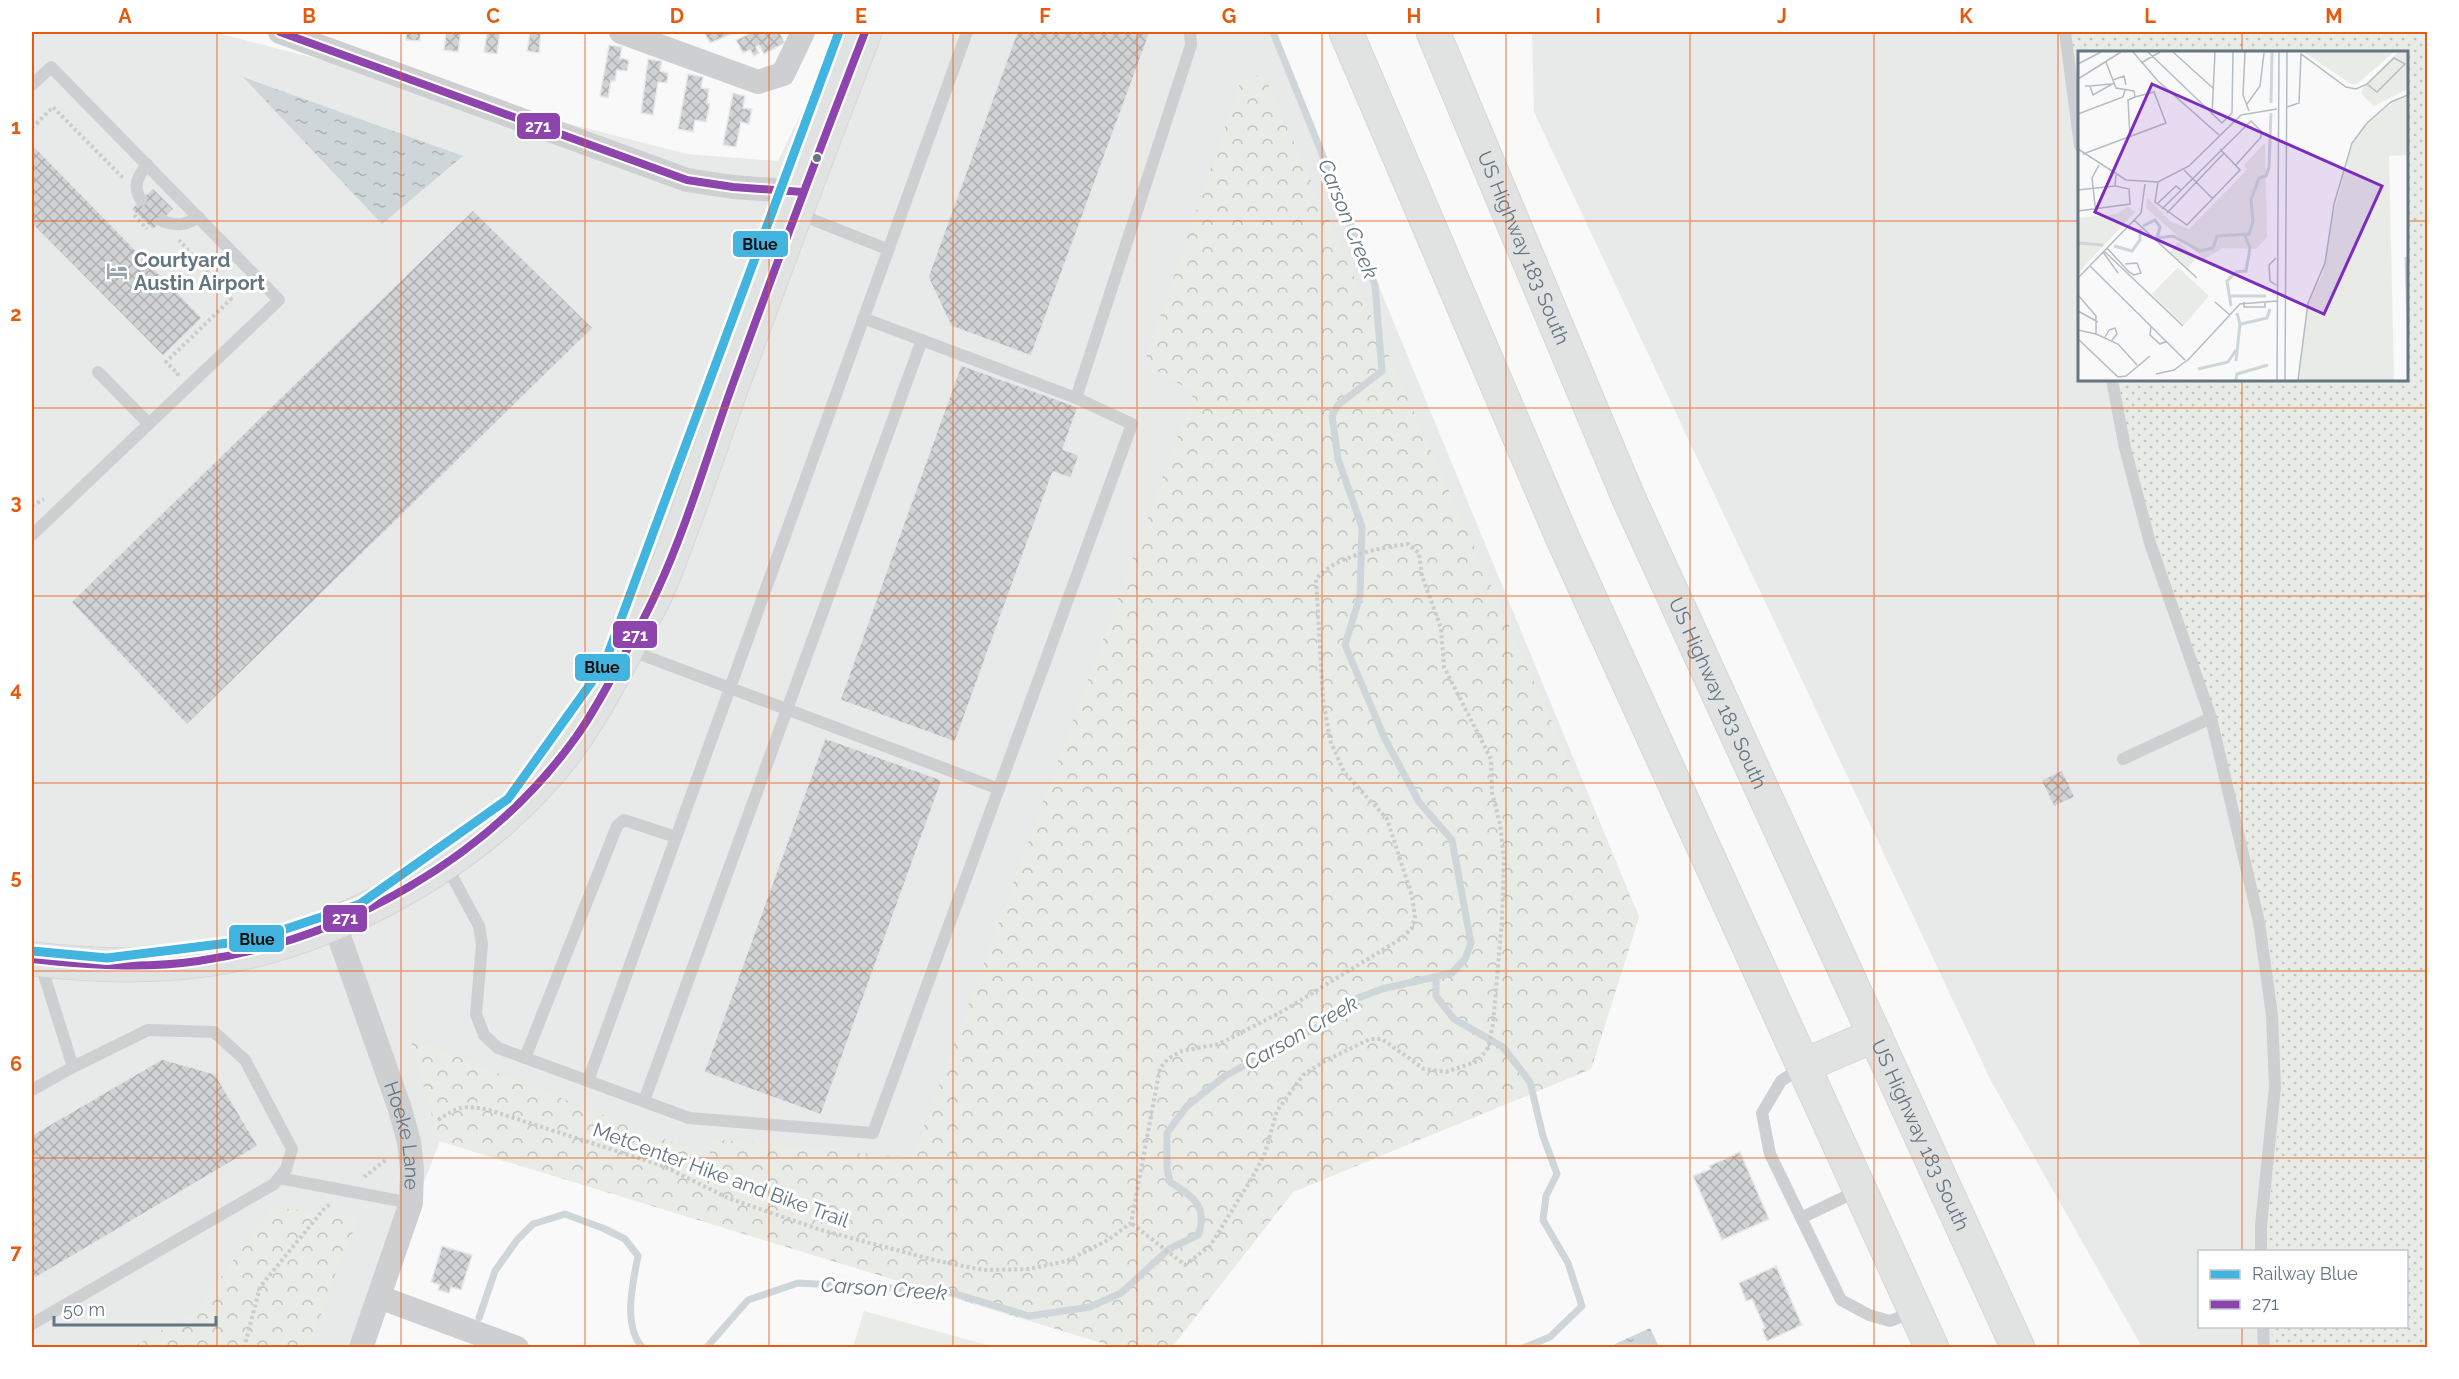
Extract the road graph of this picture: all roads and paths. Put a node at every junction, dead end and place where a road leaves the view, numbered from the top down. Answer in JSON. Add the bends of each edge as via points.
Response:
{"nodes":[{"id":1,"x":280,"y":32,"type":"edge"},
{"id":2,"x":621,"y":32,"type":"edge"},
{"id":3,"x":803,"y":32,"type":"edge"},
{"id":4,"x":866,"y":32,"type":"edge"},
{"id":5,"x":967,"y":32,"type":"edge"},
{"id":6,"x":1190,"y":32,"type":"edge"},
{"id":7,"x":1346,"y":32,"type":"edge"},
{"id":8,"x":1433,"y":32,"type":"edge"},
{"id":9,"x":2065,"y":32,"type":"edge"},
{"id":10,"x":655,"y":38,"type":"edge"},
{"id":11,"x":32,"y":85,"type":"edge"},
{"id":12,"x":32,"y":128,"type":"edge"},
{"id":13,"x":2078,"y":138,"type":"edge"},
{"id":14,"x":143,"y":161,"type":"junction"},
{"id":15,"x":141,"y":200,"type":"dead end"},
{"id":16,"x":799,"y":202,"type":"junction"},
{"id":17,"x":130,"y":211,"type":"dead end"},
{"id":18,"x":199,"y":217,"type":"junction"},
{"id":19,"x":162,"y":221,"type":"dead end"},
{"id":20,"x":152,"y":234,"type":"dead end"},
{"id":21,"x":177,"y":238,"type":"dead end"},
{"id":22,"x":887,"y":249,"type":"junction"},
{"id":23,"x":862,"y":318,"type":"junction"},
{"id":24,"x":922,"y":340,"type":"junction"},
{"id":25,"x":98,"y":372,"type":"dead end"},
{"id":26,"x":174,"y":378,"type":"dead end"},
{"id":27,"x":2112,"y":381,"type":"edge"},
{"id":28,"x":1076,"y":398,"type":"junction"},
{"id":29,"x":149,"y":424,"type":"junction"},
{"id":30,"x":32,"y":535,"type":"edge"},
{"id":31,"x":627,"y":649,"type":"junction"},
{"id":32,"x":729,"y":688,"type":"junction"},
{"id":33,"x":787,"y":709,"type":"junction"},
{"id":34,"x":2211,"y":718,"type":"junction"},
{"id":35,"x":2123,"y":759,"type":"dead end"},
{"id":36,"x":999,"y":789,"type":"junction"},
{"id":37,"x":676,"y":837,"type":"junction"},
{"id":38,"x":445,"y":862,"type":"junction"},
{"id":39,"x":335,"y":925,"type":"junction"},
{"id":40,"x":35,"y":960,"type":"edge"},
{"id":41,"x":1875,"y":1035,"type":"junction"},
{"id":42,"x":525,"y":1058,"type":"junction"},
{"id":43,"x":1803,"y":1066,"type":"junction"},
{"id":44,"x":73,"y":1067,"type":"junction"},
{"id":45,"x":588,"y":1081,"type":"junction"},
{"id":46,"x":32,"y":1090,"type":"edge"},
{"id":47,"x":644,"y":1101,"type":"junction"},
{"id":48,"x":438,"y":1120,"type":"dead end"},
{"id":49,"x":279,"y":1178,"type":"junction"},
{"id":50,"x":1859,"y":1189,"type":"junction"},
{"id":51,"x":411,"y":1203,"type":"junction"},
{"id":52,"x":323,"y":1210,"type":"dead end"},
{"id":53,"x":1801,"y":1218,"type":"junction"},
{"id":54,"x":1131,"y":1223,"type":"junction"},
{"id":55,"x":2261,"y":1250,"type":"edge"},
{"id":56,"x":380,"y":1297,"type":"junction"},
{"id":57,"x":1915,"y":1311,"type":"junction"},
{"id":58,"x":32,"y":1324,"type":"edge"},
{"id":59,"x":2263,"y":1328,"type":"edge"},
{"id":60,"x":244,"y":1347,"type":"edge"},
{"id":61,"x":361,"y":1347,"type":"edge"},
{"id":62,"x":517,"y":1347,"type":"edge"},
{"id":63,"x":1932,"y":1347,"type":"edge"},
{"id":64,"x":2018,"y":1347,"type":"edge"},
{"id":65,"x":2264,"y":1347,"type":"edge"}],
"edges":[{"from":1,"to":16,"type":"street","via":[[687,180]]},
{"from":2,"to":10,"type":"street"},
{"from":3,"to":10,"type":"street","via":[[783,74],[758,81]]},
{"from":4,"to":16,"type":"main road"},
{"from":5,"to":22,"type":"lane"},
{"from":6,"to":28,"type":"lane","via":[[1191,45]]},
{"from":7,"to":43,"type":"main road","via":[[1563,539]]},
{"from":8,"to":41,"type":"main road","name":"US Highway 183 South","via":[[1629,499]]},
{"from":9,"to":13,"type":"lane"},
{"from":11,"to":14,"type":"lane","via":[[51,67]]},
{"from":12,"to":14,"type":"path","via":[[53,107],[125,181],[129,168]]},
{"from":14,"to":15,"type":"lane","via":[[135,191]]},
{"from":14,"to":18,"type":"lane"},
{"from":16,"to":22,"type":"lane"},
{"from":16,"to":31,"type":"main road","via":[[659,587]]},
{"from":17,"to":20,"type":"path"},
{"from":18,"to":19,"type":"lane","via":[[177,226]]},
{"from":18,"to":29,"type":"lane","via":[[279,300]]},
{"from":21,"to":26,"type":"path","via":[[231,299],[166,362],[178,374]]},
{"from":22,"to":23,"type":"lane"},
{"from":23,"to":24,"type":"lane"},
{"from":23,"to":32,"type":"lane"},
{"from":24,"to":28,"type":"lane"},
{"from":24,"to":33,"type":"lane"},
{"from":25,"to":29,"type":"lane"},
{"from":27,"to":34,"type":"lane","via":[[2125,448],[2151,543]]},
{"from":28,"to":36,"type":"lane","via":[[1132,424]]},
{"from":29,"to":30,"type":"lane"},
{"from":31,"to":32,"type":"lane"},
{"from":31,"to":38,"type":"main road","via":[[576,738],[530,794]]},
{"from":32,"to":33,"type":"lane"},
{"from":32,"to":37,"type":"lane"},
{"from":33,"to":36,"type":"lane"},
{"from":33,"to":47,"type":"lane"},
{"from":34,"to":35,"type":"lane"},
{"from":34,"to":55,"type":"lane","via":[[2259,922],[2272,1015],[2275,1087]]},
{"from":36,"to":47,"type":"lane","via":[[873,1133],[689,1118]]},
{"from":37,"to":42,"type":"lane","via":[[624,820],[617,826]]},
{"from":37,"to":45,"type":"lane"},
{"from":38,"to":39,"type":"main road"},
{"from":38,"to":42,"type":"lane","via":[[478,926],[482,944],[476,1014],[484,1035],[498,1048]]},
{"from":39,"to":40,"type":"main road","via":[[260,949],[199,961],[149,964]]},
{"from":39,"to":51,"type":"street","name":"Hoeke Lane","via":[[409,1142]]},
{"from":40,"to":44,"type":"lane"},
{"from":41,"to":43,"type":"main road"},
{"from":41,"to":64,"type":"main road","name":"US Highway 183 South"},
{"from":42,"to":45,"type":"lane"},
{"from":43,"to":50,"type":"main road"},
{"from":43,"to":53,"type":"lane","via":[[1781,1081],[1762,1113],[1770,1154]]},
{"from":44,"to":46,"type":"lane"},
{"from":44,"to":49,"type":"lane","via":[[147,1030],[214,1032],[245,1060],[292,1149]]},
{"from":45,"to":47,"type":"lane"},
{"from":48,"to":54,"type":"path","name":"MetCenter Hike and Bike Trail","via":[[467,1105],[489,1110],[663,1166],[728,1198],[821,1230],[982,1270],[1029,1269],[1067,1261]]},
{"from":49,"to":51,"type":"lane"},
{"from":49,"to":58,"type":"lane"},
{"from":50,"to":53,"type":"lane"},
{"from":50,"to":57,"type":"main road"},
{"from":51,"to":56,"type":"street","name":"Hoeke Lane"},
{"from":52,"to":60,"type":"path","via":[[260,1287]]},
{"from":53,"to":57,"type":"lane","via":[[1842,1300],[1869,1316],[1890,1321]]},
{"from":54,"to":54,"type":"path","via":[[1185,1265],[1210,1246],[1252,1179],[1265,1153],[1277,1111],[1303,1075],[1371,1040],[1382,1039],[1424,1069],[1446,1072],[1478,1061],[1488,1048],[1502,920],[1504,859],[1492,793],[1491,759],[1444,667],[1441,628],[1422,576],[1419,553],[1408,544],[1344,559],[1316,579],[1323,699],[1330,740],[1344,772],[1387,819],[1412,896],[1412,928],[1402,938],[1282,1011],[1219,1044],[1182,1051],[1168,1059],[1158,1075]]},
{"from":56,"to":61,"type":"street","name":"Hoeke Lane"},
{"from":56,"to":62,"type":"street"},
{"from":57,"to":63,"type":"main road"},
{"from":59,"to":65,"type":"lane"}]}
